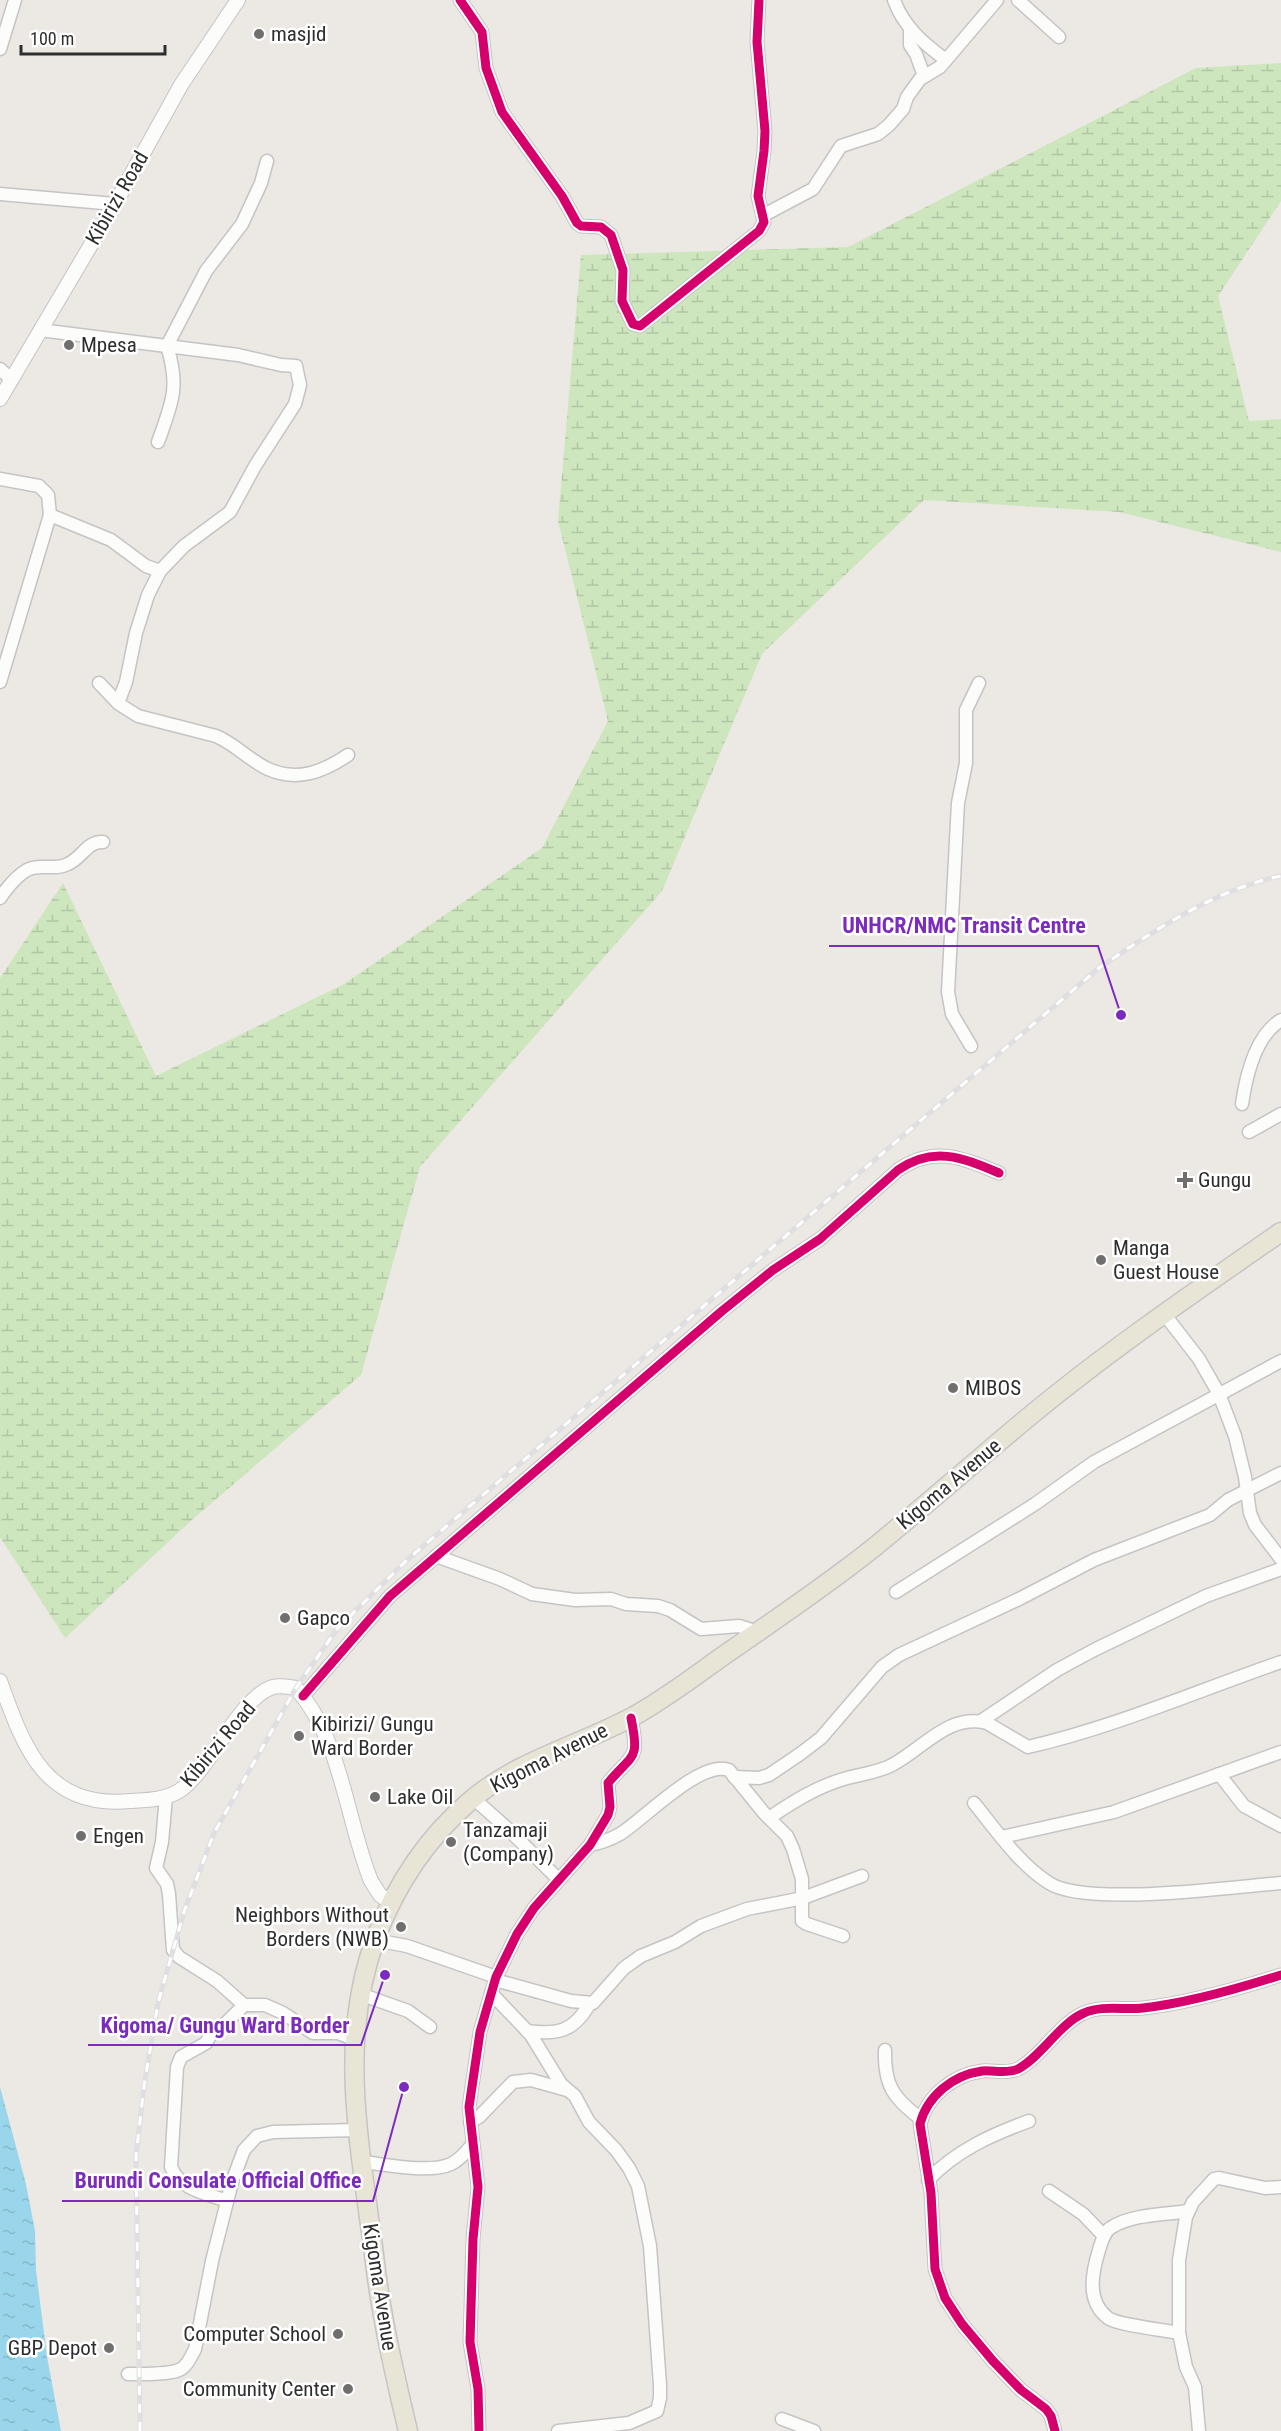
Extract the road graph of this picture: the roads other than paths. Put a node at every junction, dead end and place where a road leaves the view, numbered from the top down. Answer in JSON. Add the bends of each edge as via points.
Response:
{"nodes":[{"id":1,"x":15,"y":0,"type":"edge"},
{"id":2,"x":238,"y":0,"type":"edge"},
{"id":3,"x":460,"y":0,"type":"edge"},
{"id":4,"x":759,"y":0,"type":"edge"},
{"id":5,"x":894,"y":0,"type":"edge"},
{"id":6,"x":998,"y":0,"type":"edge"},
{"id":7,"x":1018,"y":0,"type":"edge"},
{"id":8,"x":910,"y":31,"type":"junction"},
{"id":9,"x":1059,"y":37,"type":"dead end"},
{"id":10,"x":0,"y":49,"type":"edge"},
{"id":11,"x":946,"y":60,"type":"junction"},
{"id":12,"x":924,"y":76,"type":"junction"},
{"id":13,"x":267,"y":161,"type":"dead end"},
{"id":14,"x":0,"y":194,"type":"edge"},
{"id":15,"x":115,"y":204,"type":"junction"},
{"id":16,"x":764,"y":215,"type":"junction"},
{"id":17,"x":40,"y":330,"type":"junction"},
{"id":18,"x":167,"y":346,"type":"junction"},
{"id":19,"x":0,"y":369,"type":"edge"},
{"id":20,"x":12,"y":380,"type":"junction"},
{"id":21,"x":0,"y":399,"type":"edge"},
{"id":22,"x":158,"y":442,"type":"dead end"},
{"id":23,"x":0,"y":479,"type":"edge"},
{"id":24,"x":50,"y":515,"type":"junction"},
{"id":25,"x":160,"y":571,"type":"junction"},
{"id":26,"x":0,"y":682,"type":"edge"},
{"id":27,"x":99,"y":683,"type":"dead end"},
{"id":28,"x":980,"y":683,"type":"dead end"},
{"id":29,"x":118,"y":703,"type":"junction"},
{"id":30,"x":348,"y":755,"type":"dead end"},
{"id":31,"x":103,"y":842,"type":"dead end"},
{"id":32,"x":0,"y":898,"type":"edge"},
{"id":33,"x":1281,"y":1020,"type":"edge"},
{"id":34,"x":971,"y":1046,"type":"dead end"},
{"id":35,"x":1242,"y":1104,"type":"dead end"},
{"id":36,"x":1281,"y":1114,"type":"edge"},
{"id":37,"x":1249,"y":1132,"type":"dead end"},
{"id":38,"x":999,"y":1173,"type":"dead end"},
{"id":39,"x":1281,"y":1232,"type":"edge"},
{"id":40,"x":1165,"y":1314,"type":"junction"},
{"id":41,"x":1281,"y":1361,"type":"edge"},
{"id":42,"x":1219,"y":1394,"type":"junction"},
{"id":43,"x":1281,"y":1473,"type":"edge"},
{"id":44,"x":1248,"y":1490,"type":"junction"},
{"id":45,"x":435,"y":1556,"type":"junction"},
{"id":46,"x":1281,"y":1559,"type":"edge"},
{"id":47,"x":1281,"y":1569,"type":"edge"},
{"id":48,"x":896,"y":1592,"type":"dead end"},
{"id":49,"x":758,"y":1632,"type":"junction"},
{"id":50,"x":1281,"y":1662,"type":"edge"},
{"id":51,"x":0,"y":1681,"type":"edge"},
{"id":52,"x":303,"y":1696,"type":"junction"},
{"id":53,"x":631,"y":1718,"type":"junction"},
{"id":54,"x":981,"y":1722,"type":"junction"},
{"id":55,"x":1281,"y":1752,"type":"edge"},
{"id":56,"x":1219,"y":1774,"type":"junction"},
{"id":57,"x":734,"y":1777,"type":"junction"},
{"id":58,"x":166,"y":1797,"type":"junction"},
{"id":59,"x":473,"y":1798,"type":"junction"},
{"id":60,"x":974,"y":1803,"type":"dead end"},
{"id":61,"x":769,"y":1818,"type":"junction"},
{"id":62,"x":1281,"y":1826,"type":"edge"},
{"id":63,"x":1002,"y":1837,"type":"junction"},
{"id":64,"x":590,"y":1845,"type":"junction"},
{"id":65,"x":862,"y":1876,"type":"dead end"},
{"id":66,"x":558,"y":1879,"type":"junction"},
{"id":67,"x":1281,"y":1883,"type":"edge"},
{"id":68,"x":803,"y":1898,"type":"junction"},
{"id":69,"x":391,"y":1903,"type":"junction"},
{"id":70,"x":843,"y":1936,"type":"dead end"},
{"id":71,"x":375,"y":1940,"type":"junction"},
{"id":72,"x":1281,"y":1975,"type":"edge"},
{"id":73,"x":495,"y":1978,"type":"junction"},
{"id":74,"x":491,"y":1993,"type":"junction"},
{"id":75,"x":360,"y":1994,"type":"junction"},
{"id":76,"x":590,"y":2004,"type":"junction"},
{"id":77,"x":244,"y":2005,"type":"junction"},
{"id":78,"x":430,"y":2027,"type":"dead end"},
{"id":79,"x":527,"y":2031,"type":"junction"},
{"id":80,"x":353,"y":2039,"type":"junction"},
{"id":81,"x":885,"y":2050,"type":"dead end"},
{"id":82,"x":571,"y":2092,"type":"junction"},
{"id":83,"x":921,"y":2119,"type":"junction"},
{"id":84,"x":1029,"y":2121,"type":"dead end"},
{"id":85,"x":470,"y":2122,"type":"junction"},
{"id":86,"x":358,"y":2130,"type":"junction"},
{"id":87,"x":472,"y":2145,"type":"junction"},
{"id":88,"x":362,"y":2162,"type":"junction"},
{"id":89,"x":928,"y":2180,"type":"junction"},
{"id":90,"x":1281,"y":2187,"type":"edge"},
{"id":91,"x":1049,"y":2191,"type":"dead end"},
{"id":92,"x":228,"y":2201,"type":"junction"},
{"id":93,"x":1188,"y":2211,"type":"junction"},
{"id":94,"x":1104,"y":2236,"type":"junction"},
{"id":95,"x":1179,"y":2333,"type":"junction"},
{"id":96,"x":128,"y":2374,"type":"dead end"},
{"id":97,"x":782,"y":2419,"type":"dead end"},
{"id":98,"x":408,"y":2431,"type":"edge"},
{"id":99,"x":479,"y":2431,"type":"edge"},
{"id":100,"x":558,"y":2431,"type":"edge"},
{"id":101,"x":814,"y":2431,"type":"edge"},
{"id":102,"x":1055,"y":2431,"type":"edge"},
{"id":103,"x":1200,"y":2431,"type":"edge"}],
"edges":[{"from":1,"to":10,"type":"street"},
{"from":2,"to":15,"type":"street","name":"Kibirizi Road","via":[[180,85]]},
{"from":3,"to":16,"type":"street","via":[[482,32],[489,80],[507,121],[539,162],[577,223],[602,227],[611,235],[623,270],[622,301],[633,324],[646,323],[759,231]]},
{"from":4,"to":16,"type":"street","via":[[757,42],[765,131],[758,196]]},
{"from":5,"to":8,"type":"street"},
{"from":6,"to":11,"type":"street"},
{"from":7,"to":9,"type":"street"},
{"from":8,"to":11,"type":"street"},
{"from":8,"to":12,"type":"street","via":[[910,45]]},
{"from":11,"to":12,"type":"street"},
{"from":12,"to":16,"type":"street","via":[[890,124],[878,134],[841,146],[813,189]]},
{"from":13,"to":18,"type":"street","via":[[242,224],[206,272]]},
{"from":14,"to":15,"type":"street"},
{"from":15,"to":17,"type":"street","name":"Kibirizi Road"},
{"from":17,"to":18,"type":"street"},
{"from":17,"to":20,"type":"street","name":"Kibirizi Road"},
{"from":18,"to":22,"type":"street","via":[[174,368],[174,386]]},
{"from":18,"to":25,"type":"street","via":[[296,366],[300,386],[295,404],[230,512],[184,546]]},
{"from":19,"to":20,"type":"street"},
{"from":20,"to":21,"type":"street","name":"Kibirizi Road"},
{"from":23,"to":24,"type":"street","via":[[39,486],[48,495]]},
{"from":24,"to":25,"type":"street","via":[[111,540],[146,566]]},
{"from":24,"to":26,"type":"street"},
{"from":25,"to":29,"type":"street","via":[[148,595]]},
{"from":27,"to":29,"type":"street"},
{"from":28,"to":34,"type":"street","via":[[966,710],[966,763],[958,803],[948,992],[952,1014]]},
{"from":29,"to":30,"type":"street","via":[[153,721],[226,740],[267,769],[287,774],[316,773]]},
{"from":31,"to":32,"type":"street","via":[[92,843],[66,866],[30,868]]},
{"from":33,"to":35,"type":"street","via":[[1270,1030],[1252,1060]]},
{"from":36,"to":37,"type":"street"},
{"from":38,"to":45,"type":"street","via":[[954,1157],[924,1156],[911,1161],[820,1239],[722,1311]]},
{"from":39,"to":40,"type":"main road","name":"Kigoma Avenue"},
{"from":40,"to":42,"type":"street","via":[[1199,1359]]},
{"from":40,"to":49,"type":"main road","name":"Kigoma Avenue","via":[[1033,1413],[868,1552]]},
{"from":41,"to":42,"type":"street"},
{"from":42,"to":44,"type":"street","via":[[1235,1436]]},
{"from":42,"to":48,"type":"street","via":[[1094,1462]]},
{"from":43,"to":44,"type":"street"},
{"from":44,"to":46,"type":"street","via":[[1255,1525]]},
{"from":44,"to":57,"type":"street","via":[[1210,1515],[1094,1560],[900,1655],[882,1667],[821,1738],[800,1754],[769,1775]]},
{"from":45,"to":49,"type":"street","via":[[532,1594],[651,1605],[670,1610],[701,1629],[739,1626]]},
{"from":45,"to":52,"type":"street","via":[[374,1612]]},
{"from":47,"to":54,"type":"street","via":[[1206,1596],[1094,1650],[1057,1670]]},
{"from":49,"to":53,"type":"main road","name":"Kigoma Avenue"},
{"from":50,"to":54,"type":"street","via":[[1136,1715],[1028,1747]]},
{"from":51,"to":58,"type":"street","name":"Kibirizi Road","via":[[13,1717],[50,1780],[90,1798],[118,1802]]},
{"from":52,"to":58,"type":"street","name":"Kibirizi Road","via":[[296,1688],[273,1687],[265,1691],[238,1717],[190,1781]]},
{"from":52,"to":69,"type":"street","via":[[333,1757],[371,1881]]},
{"from":53,"to":59,"type":"main road","name":"Kigoma Avenue","via":[[560,1748]]},
{"from":53,"to":64,"type":"street","via":[[636,1750],[608,1783],[608,1815]]},
{"from":54,"to":61,"type":"street","via":[[940,1730],[891,1766],[817,1788]]},
{"from":55,"to":56,"type":"street"},
{"from":56,"to":62,"type":"street","via":[[1244,1806]]},
{"from":56,"to":63,"type":"street","via":[[1114,1812]]},
{"from":57,"to":61,"type":"street"},
{"from":57,"to":64,"type":"street","via":[[724,1768],[708,1773],[672,1792],[621,1833]]},
{"from":58,"to":77,"type":"street","via":[[156,1868],[167,1884],[173,1950],[218,1981]]},
{"from":59,"to":66,"type":"street"},
{"from":59,"to":69,"type":"main road","name":"Kigoma Avenue","via":[[436,1833]]},
{"from":60,"to":63,"type":"street"},
{"from":61,"to":68,"type":"street","via":[[787,1836],[793,1849]]},
{"from":63,"to":67,"type":"street","via":[[1051,1885],[1075,1892],[1144,1893]]},
{"from":64,"to":66,"type":"street"},
{"from":65,"to":68,"type":"street"},
{"from":66,"to":73,"type":"street","via":[[534,1908]]},
{"from":68,"to":70,"type":"street","via":[[802,1921]]},
{"from":68,"to":76,"type":"street","via":[[747,1910],[701,1926],[641,1956]]},
{"from":69,"to":71,"type":"main road","name":"Kigoma Avenue"},
{"from":71,"to":73,"type":"street","via":[[408,1946]]},
{"from":71,"to":75,"type":"main road","name":"Kigoma Avenue"},
{"from":72,"to":83,"type":"street","via":[[1167,2004],[1084,2012],[1070,2020],[1019,2069],[980,2072],[945,2086],[932,2097]]},
{"from":73,"to":74,"type":"street"},
{"from":73,"to":76,"type":"street"},
{"from":74,"to":79,"type":"street"},
{"from":74,"to":85,"type":"street","via":[[480,2032]]},
{"from":75,"to":78,"type":"street","via":[[408,2012]]},
{"from":75,"to":80,"type":"main road","name":"Kigoma Avenue"},
{"from":76,"to":79,"type":"street","via":[[561,2032]]},
{"from":77,"to":80,"type":"street","via":[[265,2005],[309,2031],[338,2032]]},
{"from":77,"to":92,"type":"street","via":[[206,2043],[181,2057],[177,2067],[171,2167],[174,2176],[185,2186]]},
{"from":79,"to":82,"type":"street","via":[[561,2084]]},
{"from":80,"to":86,"type":"main road","name":"Kigoma Avenue"},
{"from":81,"to":83,"type":"street","via":[[886,2080],[891,2090]]},
{"from":82,"to":85,"type":"street","via":[[531,2080],[513,2082]]},
{"from":82,"to":100,"type":"street","via":[[589,2122],[629,2168],[638,2186],[650,2246],[660,2398],[657,2411],[637,2420]]},
{"from":83,"to":89,"type":"street"},
{"from":84,"to":89,"type":"street","via":[[959,2152]]},
{"from":85,"to":87,"type":"street"},
{"from":86,"to":88,"type":"main road","name":"Kigoma Avenue"},
{"from":86,"to":92,"type":"street","via":[[273,2132],[257,2136],[244,2150]]},
{"from":87,"to":88,"type":"street","via":[[449,2165],[424,2168]]},
{"from":87,"to":99,"type":"street","via":[[478,2206],[470,2342],[478,2389]]},
{"from":88,"to":98,"type":"main road","name":"Kigoma Avenue","via":[[380,2298]]},
{"from":89,"to":102,"type":"street","via":[[935,2269],[945,2298],[993,2361],[1046,2409]]},
{"from":90,"to":93,"type":"street","via":[[1265,2188],[1219,2178]]},
{"from":91,"to":94,"type":"street","via":[[1083,2214]]},
{"from":92,"to":96,"type":"street","via":[[195,2349],[189,2360],[182,2369],[169,2372]]},
{"from":93,"to":94,"type":"street","via":[[1120,2222]]},
{"from":93,"to":95,"type":"street","via":[[1179,2260]]},
{"from":94,"to":95,"type":"street","via":[[1092,2275],[1096,2305],[1109,2320]]},
{"from":95,"to":103,"type":"street","via":[[1195,2387]]},
{"from":97,"to":101,"type":"street"}]}
